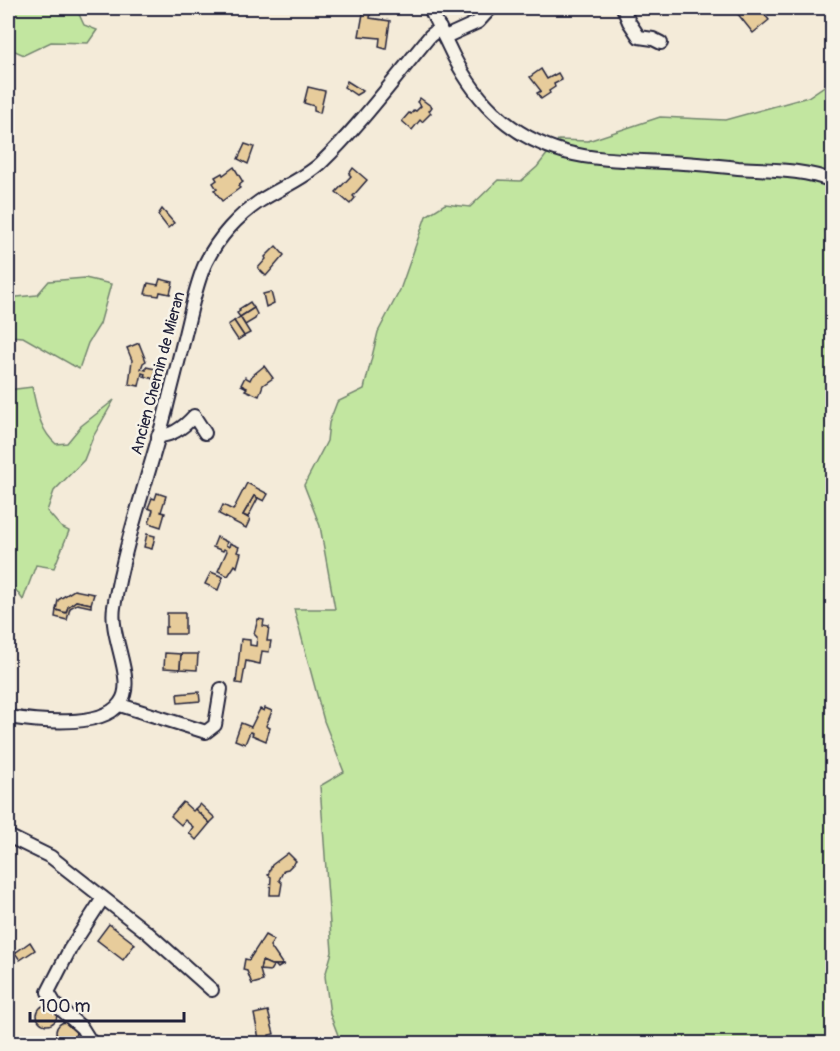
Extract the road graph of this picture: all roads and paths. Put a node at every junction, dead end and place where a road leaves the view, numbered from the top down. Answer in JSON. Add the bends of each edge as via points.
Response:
{"nodes":[{"id":1,"x":430,"y":8,"type":"edge"},
{"id":2,"x":491,"y":8,"type":"edge"},
{"id":3,"x":623,"y":8,"type":"edge"},
{"id":4,"x":442,"y":33,"type":"junction"},
{"id":5,"x":661,"y":43,"type":"dead end"},
{"id":6,"x":832,"y":182,"type":"edge"},
{"id":7,"x":204,"y":433,"type":"dead end"},
{"id":8,"x":158,"y":436,"type":"junction"},
{"id":9,"x":221,"y":689,"type":"dead end"},
{"id":10,"x":120,"y":705,"type":"junction"},
{"id":11,"x":8,"y":717,"type":"edge"},
{"id":12,"x":8,"y":836,"type":"edge"},
{"id":13,"x":103,"y":898,"type":"junction"},
{"id":14,"x":212,"y":990,"type":"dead end"},
{"id":15,"x":92,"y":1044,"type":"edge"}],
"edges":[{"from":1,"to":4,"type":"street"},
{"from":2,"to":4,"type":"street","via":[[478,22]]},
{"from":3,"to":5,"type":"street","via":[[639,37]]},
{"from":4,"to":6,"type":"street","via":[[478,98],[537,142],[566,152],[788,171]]},
{"from":4,"to":8,"type":"street","name":"Ancien Chemin de Mieran","via":[[430,36],[319,165],[260,201],[225,234],[207,260],[197,286]]},
{"from":7,"to":8,"type":"street","via":[[194,416],[184,427]]},
{"from":8,"to":10,"type":"street","name":"Ancien Chemin de Mieran","via":[[113,608],[112,627],[127,690]]},
{"from":9,"to":10,"type":"street","via":[[215,725],[206,732]]},
{"from":10,"to":11,"type":"street","via":[[91,719],[72,722]]},
{"from":12,"to":13,"type":"street","via":[[51,857]]},
{"from":13,"to":14,"type":"street"},
{"from":13,"to":15,"type":"street","via":[[48,992]]}]}
